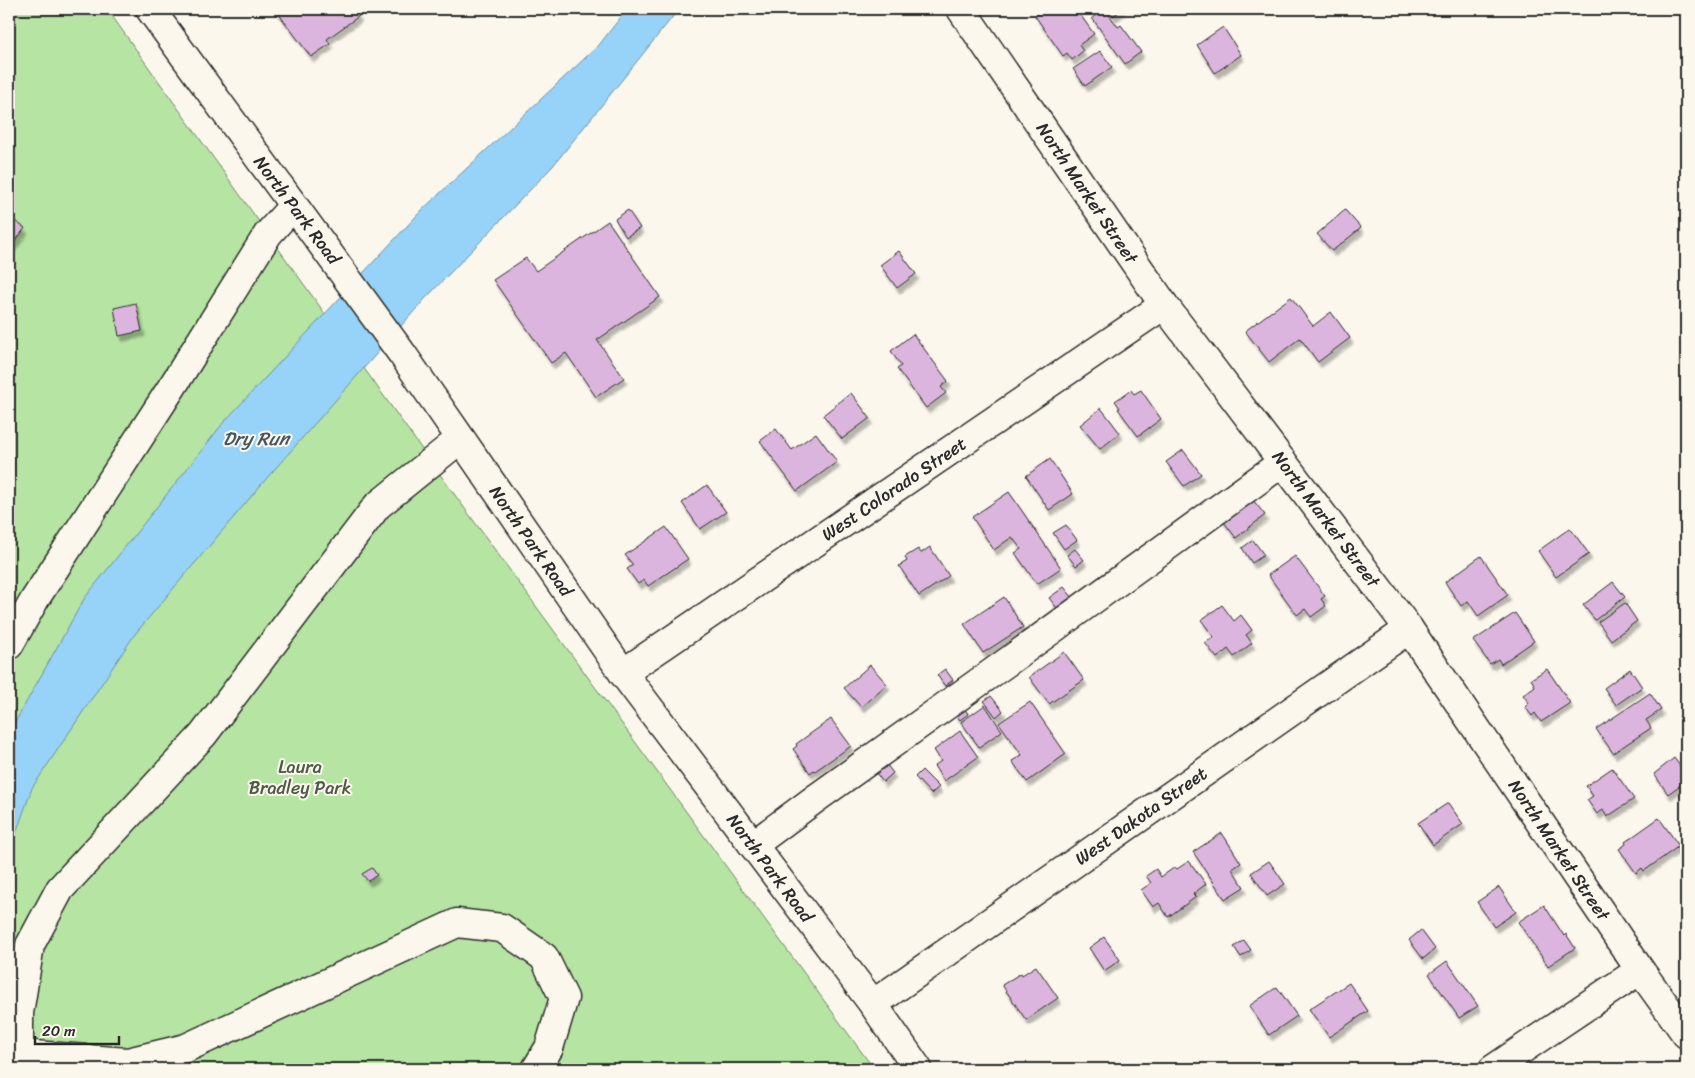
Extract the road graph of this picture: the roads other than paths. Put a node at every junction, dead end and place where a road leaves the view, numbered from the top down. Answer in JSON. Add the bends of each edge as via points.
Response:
{"nodes":[{"id":1,"x":141,"y":9,"type":"edge"},
{"id":2,"x":150,"y":9,"type":"edge"},
{"id":3,"x":960,"y":9,"type":"edge"},
{"id":4,"x":164,"y":21,"type":"edge"},
{"id":5,"x":293,"y":206,"type":"junction"},
{"id":6,"x":1164,"y":305,"type":"junction"},
{"id":7,"x":460,"y":439,"type":"junction"},
{"id":8,"x":1283,"y":462,"type":"junction"},
{"id":9,"x":1409,"y":629,"type":"junction"},
{"id":10,"x":9,"y":645,"type":"edge"},
{"id":11,"x":624,"y":672,"type":"junction"},
{"id":12,"x":753,"y":845,"type":"junction"},
{"id":13,"x":1640,"y":970,"type":"junction"},
{"id":14,"x":873,"y":1004,"type":"junction"},
{"id":15,"x":1686,"y":1034,"type":"edge"},
{"id":16,"x":20,"y":1062,"type":"edge"},
{"id":17,"x":536,"y":1069,"type":"edge"},
{"id":18,"x":918,"y":1069,"type":"edge"},
{"id":19,"x":1493,"y":1069,"type":"edge"}],
"edges":[{"from":1,"to":4,"type":"street"},
{"from":2,"to":4,"type":"street","name":"North Park Road"},
{"from":3,"to":6,"type":"street","name":"North Market Street"},
{"from":4,"to":5,"type":"street","name":"North Park Road"},
{"from":5,"to":7,"type":"street","name":"North Park Road","via":[[403,355]]},
{"from":5,"to":10,"type":"street","via":[[268,234],[35,599]]},
{"from":6,"to":8,"type":"street","name":"North Market Street"},
{"from":6,"to":11,"type":"street","name":"West Colorado Street"},
{"from":7,"to":11,"type":"street","name":"North Park Road"},
{"from":7,"to":16,"type":"street","via":[[377,506],[203,735],[60,888],[30,945],[19,1013]]},
{"from":8,"to":9,"type":"street","name":"North Market Street"},
{"from":8,"to":12,"type":"street"},
{"from":9,"to":13,"type":"street","name":"North Market Street"},
{"from":9,"to":14,"type":"street","name":"West Dakota Street"},
{"from":11,"to":12,"type":"street","name":"North Park Road"},
{"from":12,"to":14,"type":"street","name":"North Park Road"},
{"from":13,"to":15,"type":"street","name":"North Market Street"},
{"from":13,"to":19,"type":"street"},
{"from":14,"to":18,"type":"street","name":"North Park Road"},
{"from":16,"to":17,"type":"street","via":[[127,1062],[186,1048],[456,923],[502,928],[544,957],[564,998],[549,1048]]}]}
